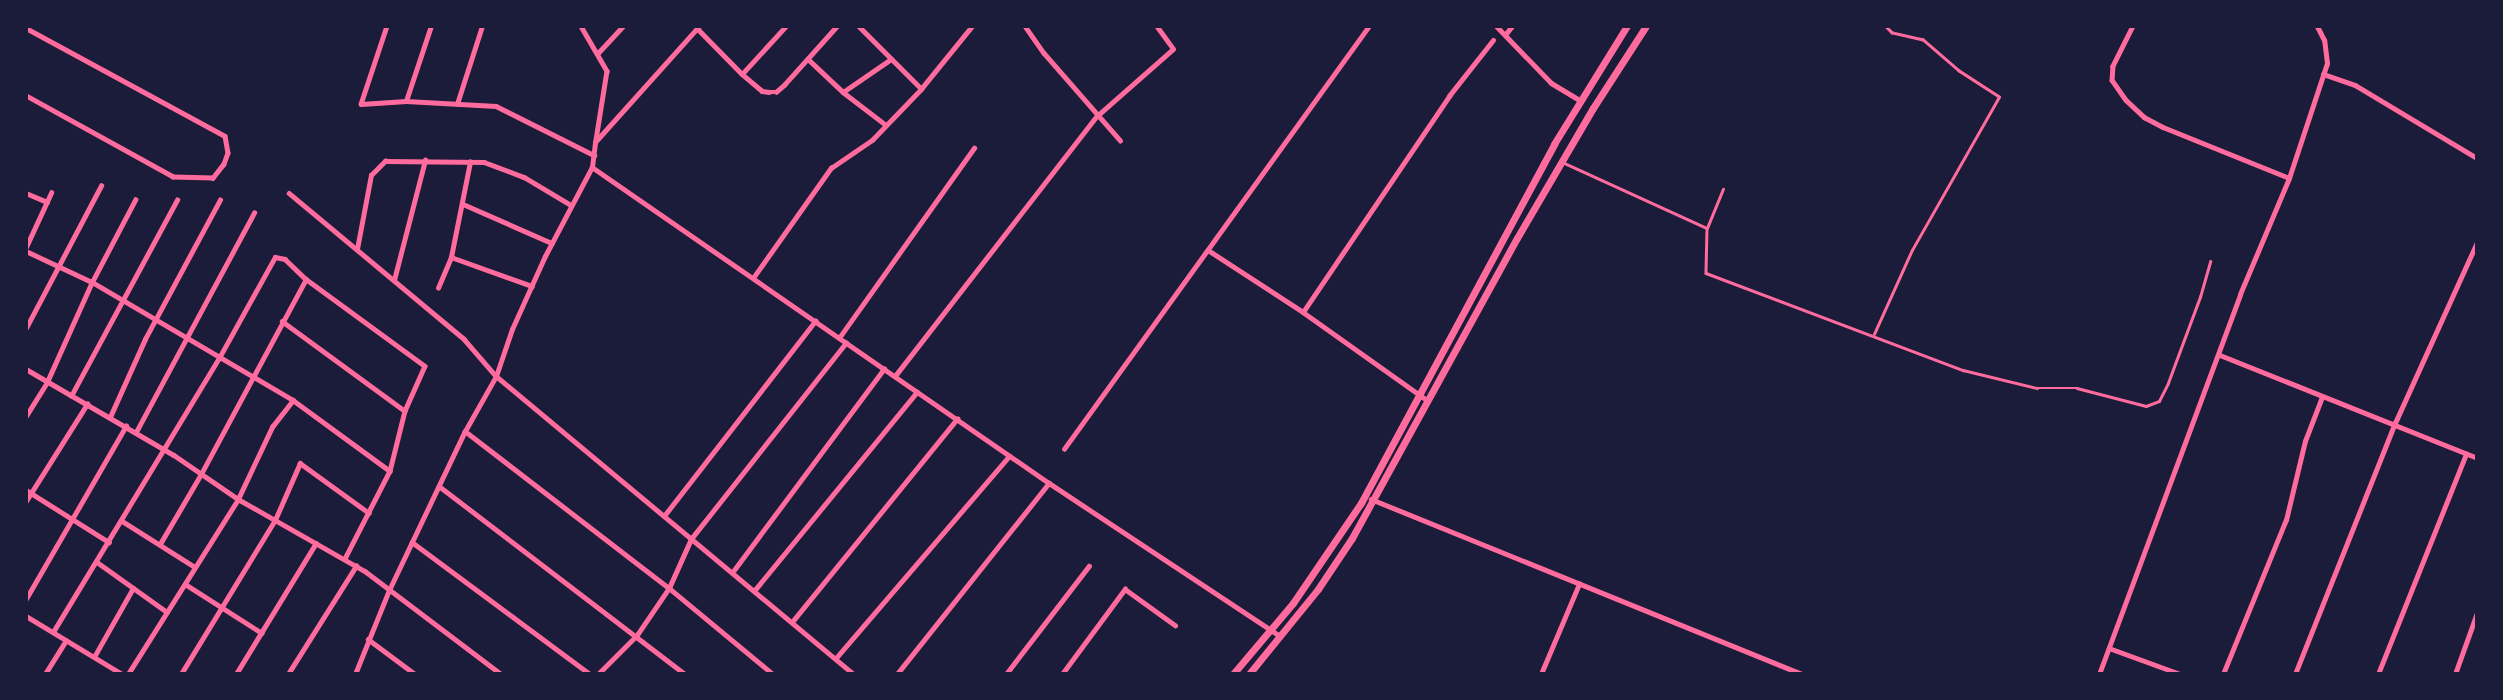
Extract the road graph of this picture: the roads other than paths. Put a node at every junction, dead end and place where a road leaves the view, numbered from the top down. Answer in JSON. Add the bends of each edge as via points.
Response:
{"nodes":[{"id":1,"x":387,"y":26,"type":"edge"},
{"id":2,"x":430,"y":26,"type":"edge"},
{"id":3,"x":482,"y":26,"type":"edge"},
{"id":4,"x":581,"y":26,"type":"edge"},
{"id":5,"x":623,"y":26,"type":"edge"},
{"id":6,"x":786,"y":26,"type":"edge"},
{"id":7,"x":837,"y":26,"type":"edge"},
{"id":8,"x":858,"y":26,"type":"edge"},
{"id":9,"x":972,"y":26,"type":"edge"},
{"id":10,"x":1025,"y":26,"type":"edge"},
{"id":11,"x":1156,"y":26,"type":"edge"},
{"id":12,"x":1368,"y":26,"type":"edge"},
{"id":13,"x":1496,"y":26,"type":"edge"},
{"id":14,"x":1512,"y":26,"type":"edge"},
{"id":15,"x":1627,"y":26,"type":"edge"},
{"id":16,"x":1646,"y":26,"type":"edge"},
{"id":17,"x":1885,"y":26,"type":"edge"},
{"id":18,"x":2133,"y":26,"type":"edge"},
{"id":19,"x":2317,"y":26,"type":"edge"},
{"id":20,"x":698,"y":27,"type":"edge"},
{"id":21,"x":26,"y":28,"type":"edge"},
{"id":22,"x":1505,"y":36,"type":"junction"},
{"id":23,"x":1493,"y":40,"type":"dead end"},
{"id":24,"x":597,"y":54,"type":"junction"},
{"id":25,"x":808,"y":59,"type":"junction"},
{"id":26,"x":891,"y":59,"type":"junction"},
{"id":27,"x":742,"y":74,"type":"junction"},
{"id":28,"x":2323,"y":74,"type":"junction"},
{"id":29,"x":921,"y":89,"type":"junction"},
{"id":30,"x":843,"y":92,"type":"junction"},
{"id":31,"x":26,"y":96,"type":"edge"},
{"id":32,"x":1579,"y":100,"type":"junction"},
{"id":33,"x":406,"y":101,"type":"junction"},
{"id":34,"x":457,"y":104,"type":"junction"},
{"id":35,"x":1097,"y":116,"type":"junction"},
{"id":36,"x":886,"y":125,"type":"junction"},
{"id":37,"x":1120,"y":140,"type":"dead end"},
{"id":38,"x":595,"y":142,"type":"junction"},
{"id":39,"x":974,"y":148,"type":"dead end"},
{"id":40,"x":594,"y":155,"type":"junction"},
{"id":41,"x":2477,"y":158,"type":"edge"},
{"id":42,"x":425,"y":160,"type":"junction"},
{"id":43,"x":470,"y":162,"type":"junction"},
{"id":44,"x":1561,"y":162,"type":"junction"},
{"id":45,"x":592,"y":167,"type":"junction"},
{"id":46,"x":2289,"y":178,"type":"junction"},
{"id":47,"x":101,"y":186,"type":"dead end"},
{"id":48,"x":1723,"y":189,"type":"dead end"},
{"id":49,"x":26,"y":193,"type":"edge"},
{"id":50,"x":51,"y":193,"type":"dead end"},
{"id":51,"x":289,"y":193,"type":"dead end"},
{"id":52,"x":135,"y":200,"type":"dead end"},
{"id":53,"x":177,"y":200,"type":"dead end"},
{"id":54,"x":220,"y":200,"type":"dead end"},
{"id":55,"x":47,"y":202,"type":"junction"},
{"id":56,"x":463,"y":204,"type":"junction"},
{"id":57,"x":571,"y":205,"type":"junction"},
{"id":58,"x":254,"y":213,"type":"dead end"},
{"id":59,"x":1707,"y":228,"type":"junction"},
{"id":60,"x":2477,"y":242,"type":"edge"},
{"id":61,"x":552,"y":243,"type":"junction"},
{"id":62,"x":26,"y":249,"type":"edge"},
{"id":63,"x":357,"y":249,"type":"junction"},
{"id":64,"x":1208,"y":250,"type":"junction"},
{"id":65,"x":451,"y":257,"type":"junction"},
{"id":66,"x":2210,"y":261,"type":"dead end"},
{"id":67,"x":58,"y":266,"type":"junction"},
{"id":68,"x":753,"y":278,"type":"junction"},
{"id":69,"x":306,"y":279,"type":"junction"},
{"id":70,"x":394,"y":280,"type":"junction"},
{"id":71,"x":92,"y":282,"type":"junction"},
{"id":72,"x":533,"y":286,"type":"junction"},
{"id":73,"x":438,"y":288,"type":"dead end"},
{"id":74,"x":124,"y":300,"type":"junction"},
{"id":75,"x":1303,"y":312,"type":"junction"},
{"id":76,"x":157,"y":318,"type":"junction"},
{"id":77,"x":282,"y":321,"type":"junction"},
{"id":78,"x":815,"y":321,"type":"junction"},
{"id":79,"x":26,"y":328,"type":"edge"},
{"id":80,"x":1874,"y":334,"type":"junction"},
{"id":81,"x":187,"y":337,"type":"junction"},
{"id":82,"x":839,"y":338,"type":"junction"},
{"id":83,"x":846,"y":343,"type":"junction"},
{"id":84,"x":2220,"y":355,"type":"junction"},
{"id":85,"x":219,"y":358,"type":"junction"},
{"id":86,"x":26,"y":369,"type":"edge"},
{"id":87,"x":884,"y":369,"type":"junction"},
{"id":88,"x":253,"y":376,"type":"junction"},
{"id":89,"x":496,"y":376,"type":"junction"},
{"id":90,"x":895,"y":376,"type":"junction"},
{"id":91,"x":47,"y":382,"type":"junction"},
{"id":92,"x":918,"y":392,"type":"junction"},
{"id":93,"x":1419,"y":394,"type":"junction"},
{"id":94,"x":71,"y":396,"type":"junction"},
{"id":95,"x":2322,"y":397,"type":"junction"},
{"id":96,"x":293,"y":400,"type":"junction"},
{"id":97,"x":1427,"y":400,"type":"junction"},
{"id":98,"x":87,"y":404,"type":"junction"},
{"id":99,"x":405,"y":411,"type":"junction"},
{"id":100,"x":26,"y":416,"type":"edge"},
{"id":101,"x":110,"y":417,"type":"junction"},
{"id":102,"x":957,"y":419,"type":"junction"},
{"id":103,"x":2395,"y":423,"type":"junction"},
{"id":104,"x":126,"y":426,"type":"junction"},
{"id":105,"x":465,"y":431,"type":"junction"},
{"id":106,"x":136,"y":432,"type":"junction"},
{"id":107,"x":164,"y":449,"type":"junction"},
{"id":108,"x":1064,"y":449,"type":"dead end"},
{"id":109,"x":2466,"y":454,"type":"junction"},
{"id":110,"x":1009,"y":456,"type":"junction"},
{"id":111,"x":2477,"y":458,"type":"edge"},
{"id":112,"x":390,"y":471,"type":"junction"},
{"id":113,"x":201,"y":474,"type":"junction"},
{"id":114,"x":1049,"y":483,"type":"junction"},
{"id":115,"x":439,"y":486,"type":"junction"},
{"id":116,"x":29,"y":491,"type":"edge"},
{"id":117,"x":1364,"y":497,"type":"junction"},
{"id":118,"x":238,"y":499,"type":"junction"},
{"id":119,"x":1374,"y":500,"type":"junction"},
{"id":120,"x":26,"y":501,"type":"edge"},
{"id":121,"x":369,"y":513,"type":"junction"},
{"id":122,"x":664,"y":516,"type":"junction"},
{"id":123,"x":71,"y":518,"type":"junction"},
{"id":124,"x":275,"y":520,"type":"junction"},
{"id":125,"x":122,"y":521,"type":"junction"},
{"id":126,"x":691,"y":539,"type":"junction"},
{"id":127,"x":109,"y":541,"type":"junction"},
{"id":128,"x":412,"y":542,"type":"junction"},
{"id":129,"x":316,"y":543,"type":"junction"},
{"id":130,"x":160,"y":544,"type":"junction"},
{"id":131,"x":345,"y":559,"type":"junction"},
{"id":132,"x":96,"y":562,"type":"junction"},
{"id":133,"x":356,"y":566,"type":"junction"},
{"id":134,"x":1089,"y":566,"type":"dead end"},
{"id":135,"x":195,"y":567,"type":"junction"},
{"id":136,"x":734,"y":570,"type":"junction"},
{"id":137,"x":185,"y":584,"type":"junction"},
{"id":138,"x":1579,"y":584,"type":"junction"},
{"id":139,"x":134,"y":588,"type":"junction"},
{"id":140,"x":669,"y":588,"type":"junction"},
{"id":141,"x":389,"y":590,"type":"junction"},
{"id":142,"x":754,"y":591,"type":"junction"},
{"id":143,"x":26,"y":599,"type":"edge"},
{"id":144,"x":222,"y":608,"type":"junction"},
{"id":145,"x":167,"y":612,"type":"junction"},
{"id":146,"x":2477,"y":613,"type":"edge"},
{"id":147,"x":26,"y":616,"type":"edge"},
{"id":148,"x":792,"y":622,"type":"junction"},
{"id":149,"x":1175,"y":625,"type":"dead end"},
{"id":150,"x":1273,"y":629,"type":"junction"},
{"id":151,"x":53,"y":632,"type":"junction"},
{"id":152,"x":262,"y":633,"type":"junction"},
{"id":153,"x":636,"y":635,"type":"junction"},
{"id":154,"x":1280,"y":636,"type":"junction"},
{"id":155,"x":368,"y":639,"type":"junction"},
{"id":156,"x":66,"y":640,"type":"junction"},
{"id":157,"x":2109,"y":648,"type":"junction"},
{"id":158,"x":94,"y":657,"type":"junction"},
{"id":159,"x":836,"y":658,"type":"junction"},
{"id":160,"x":111,"y":667,"type":"junction"},
{"id":161,"x":899,"y":671,"type":"edge"},
{"id":162,"x":45,"y":674,"type":"edge"},
{"id":163,"x":107,"y":674,"type":"edge"},
{"id":164,"x":122,"y":674,"type":"edge"},
{"id":165,"x":128,"y":674,"type":"edge"},
{"id":166,"x":181,"y":674,"type":"edge"},
{"id":167,"x":236,"y":674,"type":"edge"},
{"id":168,"x":288,"y":674,"type":"edge"},
{"id":169,"x":355,"y":674,"type":"edge"},
{"id":170,"x":415,"y":674,"type":"edge"},
{"id":171,"x":500,"y":674,"type":"edge"},
{"id":172,"x":590,"y":674,"type":"edge"},
{"id":173,"x":598,"y":674,"type":"edge"},
{"id":174,"x":685,"y":674,"type":"edge"},
{"id":175,"x":773,"y":674,"type":"edge"},
{"id":176,"x":854,"y":674,"type":"edge"},
{"id":177,"x":906,"y":674,"type":"edge"},
{"id":178,"x":1006,"y":674,"type":"edge"},
{"id":179,"x":1062,"y":674,"type":"edge"},
{"id":180,"x":1233,"y":674,"type":"edge"},
{"id":181,"x":1250,"y":674,"type":"edge"},
{"id":182,"x":1541,"y":674,"type":"edge"},
{"id":183,"x":1802,"y":674,"type":"edge"},
{"id":184,"x":2099,"y":674,"type":"edge"},
{"id":185,"x":2180,"y":674,"type":"edge"},
{"id":186,"x":2223,"y":674,"type":"edge"},
{"id":187,"x":2295,"y":674,"type":"edge"},
{"id":188,"x":2378,"y":674,"type":"edge"},
{"id":189,"x":2455,"y":674,"type":"edge"}],
"edges":[{"from":1,"to":33,"type":"street","via":[[362,104]]},
{"from":2,"to":33,"type":"street"},
{"from":3,"to":34,"type":"street"},
{"from":4,"to":24,"type":"street"},
{"from":5,"to":24,"type":"street"},
{"from":6,"to":27,"type":"street"},
{"from":7,"to":25,"type":"street"},
{"from":8,"to":26,"type":"street"},
{"from":9,"to":29,"type":"street"},
{"from":10,"to":35,"type":"street"},
{"from":11,"to":35,"type":"street","via":[[1173,49]]},
{"from":12,"to":64,"type":"street"},
{"from":13,"to":22,"type":"street"},
{"from":14,"to":22,"type":"street"},
{"from":15,"to":32,"type":"main road"},
{"from":16,"to":44,"type":"main road"},
{"from":17,"to":80,"type":"lane","via":[[1892,33],[1923,40],[1999,97],[1912,250]]},
{"from":18,"to":46,"type":"street","via":[[2113,66],[2112,80],[2126,100],[2163,127]]},
{"from":19,"to":28,"type":"street","via":[[2327,63]]},
{"from":20,"to":27,"type":"street"},
{"from":20,"to":38,"type":"street"},
{"from":21,"to":31,"type":"street","via":[[225,136],[228,153],[213,178],[173,177]]},
{"from":22,"to":32,"type":"street","via":[[1551,83]]},
{"from":23,"to":75,"type":"street","via":[[1449,96]]},
{"from":24,"to":38,"type":"street","via":[[607,71]]},
{"from":25,"to":27,"type":"street","via":[[776,92],[762,91]]},
{"from":25,"to":30,"type":"street"},
{"from":26,"to":29,"type":"street"},
{"from":26,"to":30,"type":"street"},
{"from":28,"to":41,"type":"street","via":[[2355,85]]},
{"from":28,"to":46,"type":"street"},
{"from":29,"to":36,"type":"street"},
{"from":30,"to":36,"type":"street"},
{"from":32,"to":93,"type":"main road"},
{"from":33,"to":34,"type":"street"},
{"from":34,"to":40,"type":"street","via":[[496,106]]},
{"from":35,"to":37,"type":"street"},
{"from":35,"to":90,"type":"street"},
{"from":36,"to":68,"type":"street","via":[[831,169]]},
{"from":38,"to":40,"type":"street"},
{"from":39,"to":82,"type":"street"},
{"from":40,"to":45,"type":"street"},
{"from":42,"to":43,"type":"street"},
{"from":42,"to":63,"type":"street","via":[[385,161],[371,175]]},
{"from":42,"to":70,"type":"street"},
{"from":43,"to":56,"type":"street"},
{"from":43,"to":57,"type":"street","via":[[484,162],[524,177]]},
{"from":44,"to":59,"type":"lane"},
{"from":44,"to":97,"type":"main road"},
{"from":45,"to":57,"type":"street"},
{"from":45,"to":68,"type":"street"},
{"from":46,"to":84,"type":"street","via":[[2240,294]]},
{"from":47,"to":67,"type":"street"},
{"from":48,"to":59,"type":"lane"},
{"from":49,"to":55,"type":"street"},
{"from":50,"to":55,"type":"street"},
{"from":51,"to":63,"type":"street"},
{"from":52,"to":71,"type":"street"},
{"from":53,"to":74,"type":"street"},
{"from":54,"to":76,"type":"street"},
{"from":55,"to":62,"type":"street"},
{"from":56,"to":61,"type":"street"},
{"from":56,"to":65,"type":"street"},
{"from":57,"to":61,"type":"street"},
{"from":58,"to":81,"type":"street"},
{"from":59,"to":80,"type":"lane","via":[[1706,273]]},
{"from":60,"to":103,"type":"street"},
{"from":61,"to":72,"type":"street"},
{"from":62,"to":67,"type":"street"},
{"from":63,"to":70,"type":"street"},
{"from":64,"to":75,"type":"street"},
{"from":64,"to":108,"type":"street"},
{"from":65,"to":72,"type":"street"},
{"from":65,"to":73,"type":"street"},
{"from":66,"to":80,"type":"lane","via":[[2168,383],[2159,401],[2146,406],[2077,388],[2004,382],[1919,356]]},
{"from":67,"to":71,"type":"street"},
{"from":67,"to":79,"type":"street"},
{"from":68,"to":78,"type":"street"},
{"from":69,"to":77,"type":"street"},
{"from":69,"to":85,"type":"street","via":[[285,259],[275,257]]},
{"from":69,"to":99,"type":"street","via":[[425,366]]},
{"from":70,"to":89,"type":"street","via":[[464,339]]},
{"from":71,"to":74,"type":"street"},
{"from":71,"to":91,"type":"street"},
{"from":72,"to":89,"type":"street"},
{"from":74,"to":76,"type":"street"},
{"from":74,"to":94,"type":"street"},
{"from":75,"to":93,"type":"street"},
{"from":76,"to":81,"type":"street"},
{"from":76,"to":101,"type":"street"},
{"from":77,"to":88,"type":"street"},
{"from":77,"to":99,"type":"street"},
{"from":78,"to":82,"type":"street"},
{"from":78,"to":122,"type":"street"},
{"from":81,"to":85,"type":"street"},
{"from":81,"to":106,"type":"street"},
{"from":82,"to":83,"type":"street"},
{"from":83,"to":87,"type":"street"},
{"from":83,"to":126,"type":"street"},
{"from":84,"to":95,"type":"street"},
{"from":84,"to":157,"type":"street"},
{"from":85,"to":88,"type":"street"},
{"from":85,"to":107,"type":"street"},
{"from":86,"to":91,"type":"street"},
{"from":87,"to":90,"type":"street"},
{"from":87,"to":136,"type":"street"},
{"from":88,"to":96,"type":"street"},
{"from":88,"to":113,"type":"street"},
{"from":89,"to":105,"type":"street"},
{"from":89,"to":122,"type":"street"},
{"from":90,"to":92,"type":"street"},
{"from":91,"to":94,"type":"street"},
{"from":91,"to":100,"type":"street"},
{"from":92,"to":102,"type":"street"},
{"from":92,"to":142,"type":"street"},
{"from":93,"to":97,"type":"street"},
{"from":93,"to":117,"type":"main road"},
{"from":94,"to":98,"type":"street"},
{"from":95,"to":103,"type":"street"},
{"from":95,"to":186,"type":"street","via":[[2305,441],[2286,520]]},
{"from":96,"to":112,"type":"street"},
{"from":96,"to":118,"type":"street","via":[[272,428]]},
{"from":97,"to":119,"type":"main road"},
{"from":98,"to":101,"type":"street"},
{"from":98,"to":116,"type":"street"},
{"from":99,"to":112,"type":"street"},
{"from":101,"to":104,"type":"street"},
{"from":102,"to":110,"type":"street"},
{"from":102,"to":148,"type":"street"},
{"from":103,"to":109,"type":"street"},
{"from":103,"to":187,"type":"street"},
{"from":104,"to":106,"type":"street"},
{"from":104,"to":123,"type":"street"},
{"from":105,"to":115,"type":"street"},
{"from":105,"to":140,"type":"street"},
{"from":106,"to":107,"type":"street"},
{"from":107,"to":113,"type":"street"},
{"from":107,"to":125,"type":"street"},
{"from":109,"to":111,"type":"street"},
{"from":109,"to":188,"type":"street"},
{"from":110,"to":114,"type":"street"},
{"from":110,"to":159,"type":"street"},
{"from":112,"to":121,"type":"street"},
{"from":113,"to":118,"type":"street"},
{"from":113,"to":130,"type":"street"},
{"from":114,"to":150,"type":"street"},
{"from":114,"to":161,"type":"street"},
{"from":115,"to":128,"type":"street"},
{"from":115,"to":153,"type":"street"},
{"from":116,"to":120,"type":"street"},
{"from":116,"to":123,"type":"street"},
{"from":117,"to":119,"type":"street"},
{"from":117,"to":150,"type":"main road"},
{"from":118,"to":124,"type":"street"},
{"from":118,"to":135,"type":"street"},
{"from":119,"to":138,"type":"street"},
{"from":119,"to":154,"type":"main road","via":[[1323,582]]},
{"from":121,"to":124,"type":"street","via":[[300,463]]},
{"from":121,"to":131,"type":"street"},
{"from":122,"to":126,"type":"street"},
{"from":123,"to":127,"type":"street"},
{"from":123,"to":143,"type":"street"},
{"from":124,"to":129,"type":"street"},
{"from":124,"to":144,"type":"street"},
{"from":125,"to":127,"type":"street"},
{"from":125,"to":130,"type":"street"},
{"from":126,"to":136,"type":"street"},
{"from":126,"to":140,"type":"street"},
{"from":127,"to":132,"type":"street"},
{"from":128,"to":141,"type":"street"},
{"from":128,"to":172,"type":"street"},
{"from":129,"to":131,"type":"street"},
{"from":129,"to":152,"type":"street"},
{"from":130,"to":135,"type":"street"},
{"from":131,"to":133,"type":"street"},
{"from":132,"to":139,"type":"street"},
{"from":132,"to":151,"type":"street"},
{"from":133,"to":141,"type":"street"},
{"from":133,"to":168,"type":"street"},
{"from":134,"to":178,"type":"street"},
{"from":135,"to":137,"type":"street"},
{"from":136,"to":142,"type":"street"},
{"from":137,"to":144,"type":"street"},
{"from":137,"to":145,"type":"street"},
{"from":138,"to":182,"type":"street"},
{"from":138,"to":183,"type":"street"},
{"from":139,"to":145,"type":"street"},
{"from":139,"to":158,"type":"street"},
{"from":140,"to":153,"type":"street"},
{"from":140,"to":175,"type":"street"},
{"from":141,"to":155,"type":"street"},
{"from":141,"to":171,"type":"street"},
{"from":142,"to":148,"type":"street"},
{"from":144,"to":152,"type":"street"},
{"from":144,"to":166,"type":"street"},
{"from":145,"to":165,"type":"street"},
{"from":146,"to":189,"type":"street"},
{"from":147,"to":151,"type":"street"},
{"from":148,"to":159,"type":"street"},
{"from":149,"to":179,"type":"street","via":[[1125,589]]},
{"from":150,"to":154,"type":"street"},
{"from":150,"to":180,"type":"main road"},
{"from":151,"to":156,"type":"street"},
{"from":152,"to":167,"type":"street"},
{"from":153,"to":173,"type":"street"},
{"from":153,"to":174,"type":"street"},
{"from":154,"to":181,"type":"main road"},
{"from":155,"to":169,"type":"street"},
{"from":155,"to":170,"type":"street"},
{"from":156,"to":158,"type":"street"},
{"from":156,"to":162,"type":"street"},
{"from":157,"to":184,"type":"street"},
{"from":157,"to":185,"type":"street"},
{"from":158,"to":160,"type":"street"},
{"from":159,"to":176,"type":"street"},
{"from":160,"to":163,"type":"street"},
{"from":160,"to":164,"type":"street"},
{"from":161,"to":177,"type":"street"}]}
